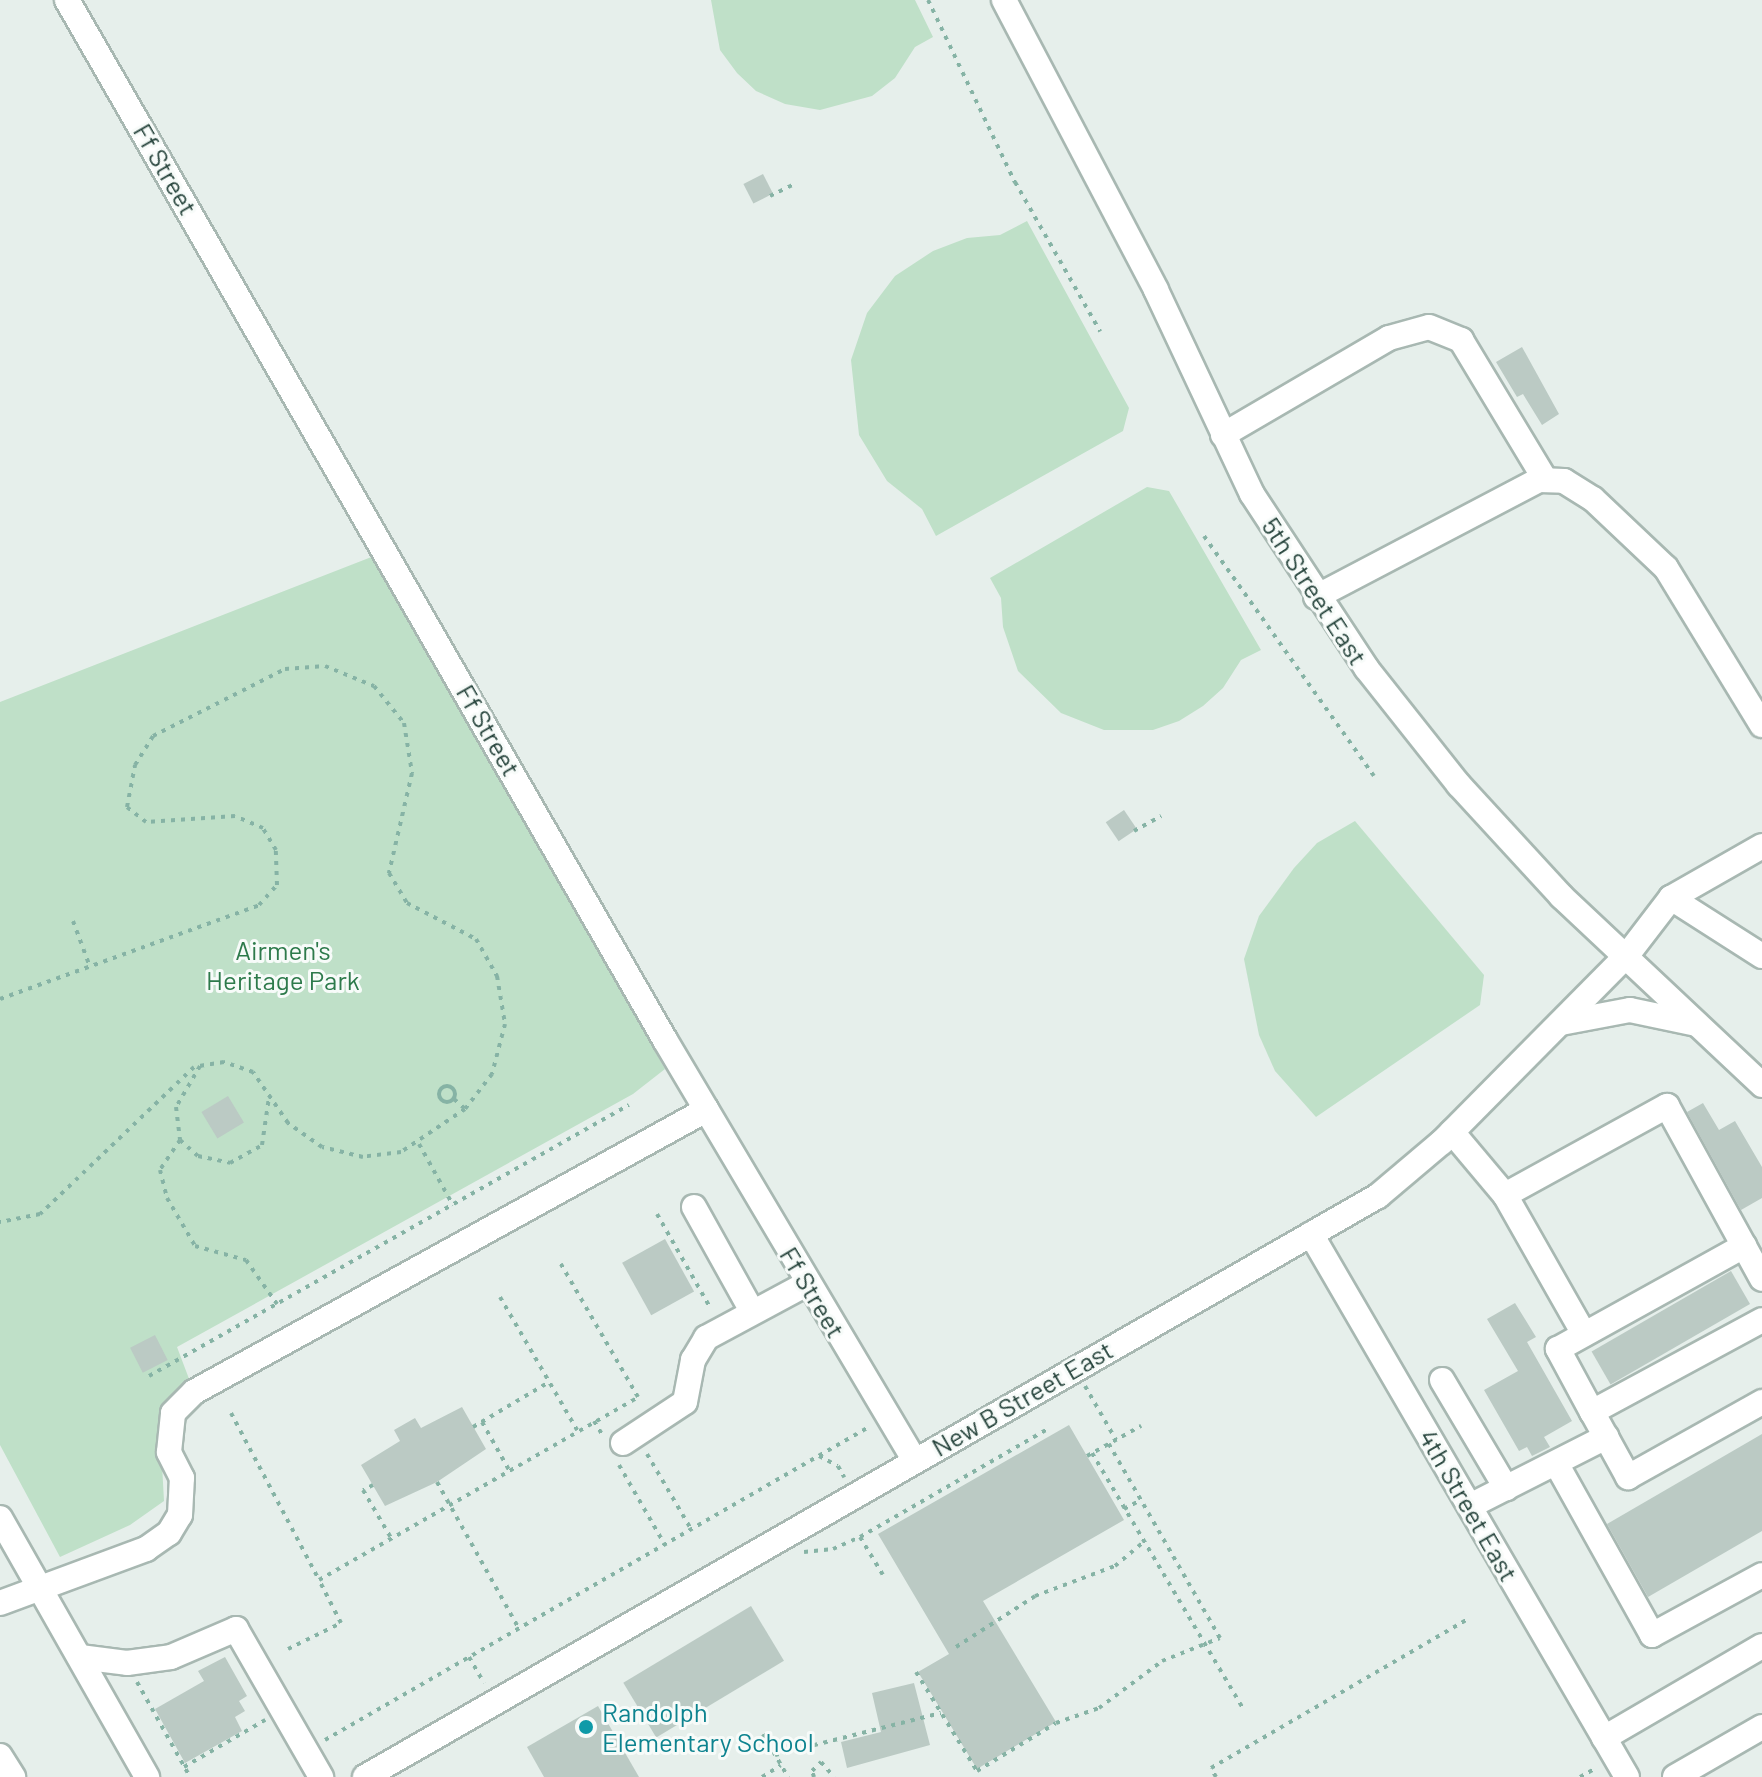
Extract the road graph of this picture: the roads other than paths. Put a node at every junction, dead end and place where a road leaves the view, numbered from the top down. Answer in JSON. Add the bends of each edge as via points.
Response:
{"nodes":[{"id":1,"x":67,"y":0,"type":"edge"},
{"id":2,"x":1004,"y":0,"type":"edge"},
{"id":3,"x":1223,"y":435,"type":"junction"},
{"id":4,"x":1545,"y":479,"type":"junction"},
{"id":5,"x":1316,"y":597,"type":"junction"},
{"id":6,"x":1762,"y":725,"type":"edge"},
{"id":7,"x":1762,"y":846,"type":"edge"},
{"id":8,"x":1671,"y":898,"type":"junction"},
{"id":9,"x":1628,"y":954,"type":"junction"},
{"id":10,"x":1762,"y":956,"type":"edge"},
{"id":11,"x":1559,"y":1024,"type":"junction"},
{"id":12,"x":1701,"y":1025,"type":"junction"},
{"id":13,"x":1762,"y":1085,"type":"edge"},
{"id":14,"x":706,"y":1110,"type":"junction"},
{"id":15,"x":1452,"y":1132,"type":"junction"},
{"id":16,"x":1505,"y":1195,"type":"junction"},
{"id":17,"x":694,"y":1207,"type":"dead end"},
{"id":18,"x":1311,"y":1234,"type":"junction"},
{"id":19,"x":1744,"y":1246,"type":"junction"},
{"id":20,"x":1762,"y":1279,"type":"edge"},
{"id":21,"x":808,"y":1283,"type":"junction"},
{"id":22,"x":752,"y":1311,"type":"junction"},
{"id":23,"x":1762,"y":1320,"type":"edge"},
{"id":24,"x":1584,"y":1334,"type":"junction"},
{"id":25,"x":1442,"y":1380,"type":"dead end"},
{"id":26,"x":1762,"y":1402,"type":"edge"},
{"id":27,"x":1592,"y":1412,"type":"junction"},
{"id":28,"x":1606,"y":1437,"type":"junction"},
{"id":29,"x":622,"y":1447,"type":"road end"},
{"id":30,"x":914,"y":1460,"type":"junction"},
{"id":31,"x":1556,"y":1463,"type":"junction"},
{"id":32,"x":1506,"y":1488,"type":"junction"},
{"id":33,"x":1470,"y":1506,"type":"junction"},
{"id":34,"x":0,"y":1518,"type":"edge"},
{"id":35,"x":1762,"y":1575,"type":"edge"},
{"id":36,"x":41,"y":1588,"type":"junction"},
{"id":37,"x":0,"y":1603,"type":"edge"},
{"id":38,"x":1762,"y":1646,"type":"edge"},
{"id":39,"x":80,"y":1657,"type":"junction"},
{"id":40,"x":1762,"y":1727,"type":"edge"},
{"id":41,"x":1604,"y":1738,"type":"junction"},
{"id":42,"x":0,"y":1756,"type":"edge"},
{"id":43,"x":13,"y":1777,"type":"edge"},
{"id":44,"x":147,"y":1777,"type":"edge"},
{"id":45,"x":321,"y":1777,"type":"edge"},
{"id":46,"x":365,"y":1777,"type":"edge"},
{"id":47,"x":1627,"y":1777,"type":"edge"},
{"id":48,"x":1675,"y":1777,"type":"edge"}],
"edges":[{"from":1,"to":14,"type":"street","name":"Ff Street"},
{"from":2,"to":3,"type":"street","name":"5th Street East","via":[[1156,290]]},
{"from":3,"to":4,"type":"street","via":[[1389,338],[1429,327],[1461,340]]},
{"from":3,"to":5,"type":"street","name":"5th Street East"},
{"from":4,"to":5,"type":"street"},
{"from":4,"to":6,"type":"street","via":[[1578,487],[1666,568]]},
{"from":5,"to":9,"type":"street","name":"5th Street East","via":[[1381,690],[1459,785],[1561,896]]},
{"from":7,"to":8,"type":"street"},
{"from":8,"to":9,"type":"street","name":"New B Street East"},
{"from":8,"to":10,"type":"street"},
{"from":9,"to":11,"type":"street","name":"New B Street East"},
{"from":9,"to":12,"type":"street","name":"5th Street East"},
{"from":11,"to":12,"type":"street","via":[[1630,1010]]},
{"from":11,"to":15,"type":"street","name":"New B Street East"},
{"from":12,"to":13,"type":"street","name":"5th Street East"},
{"from":14,"to":21,"type":"street","name":"Ff Street"},
{"from":14,"to":36,"type":"street","via":[[194,1392],[173,1413],[169,1452],[182,1478],[180,1515],[169,1533],[146,1549]]},
{"from":15,"to":16,"type":"street"},
{"from":15,"to":18,"type":"street","name":"New B Street East","via":[[1378,1196]]},
{"from":16,"to":19,"type":"street","via":[[1667,1106]]},
{"from":16,"to":24,"type":"street"},
{"from":17,"to":22,"type":"street"},
{"from":18,"to":30,"type":"street","name":"New B Street East"},
{"from":18,"to":33,"type":"street","name":"4th Street East"},
{"from":19,"to":20,"type":"street"},
{"from":19,"to":24,"type":"street"},
{"from":21,"to":22,"type":"street"},
{"from":21,"to":30,"type":"street","name":"Ff Street"},
{"from":22,"to":29,"type":"street","via":[[699,1346],[685,1402]]},
{"from":23,"to":27,"type":"street"},
{"from":24,"to":27,"type":"street","via":[[1558,1349]]},
{"from":25,"to":32,"type":"street"},
{"from":26,"to":28,"type":"street","via":[[1628,1477]]},
{"from":27,"to":28,"type":"street"},
{"from":28,"to":31,"type":"street"},
{"from":30,"to":46,"type":"street","name":"New B Street East"},
{"from":31,"to":32,"type":"street"},
{"from":31,"to":35,"type":"street","via":[[1652,1635]]},
{"from":32,"to":33,"type":"street"},
{"from":33,"to":41,"type":"street","name":"4th Street East"},
{"from":34,"to":36,"type":"street"},
{"from":36,"to":37,"type":"street"},
{"from":36,"to":39,"type":"street"},
{"from":38,"to":41,"type":"street"},
{"from":39,"to":44,"type":"street"},
{"from":39,"to":45,"type":"street","via":[[127,1663],[171,1657],[236,1629]]},
{"from":40,"to":48,"type":"street"},
{"from":41,"to":47,"type":"street","name":"4th Street East"},
{"from":42,"to":43,"type":"street"}]}
